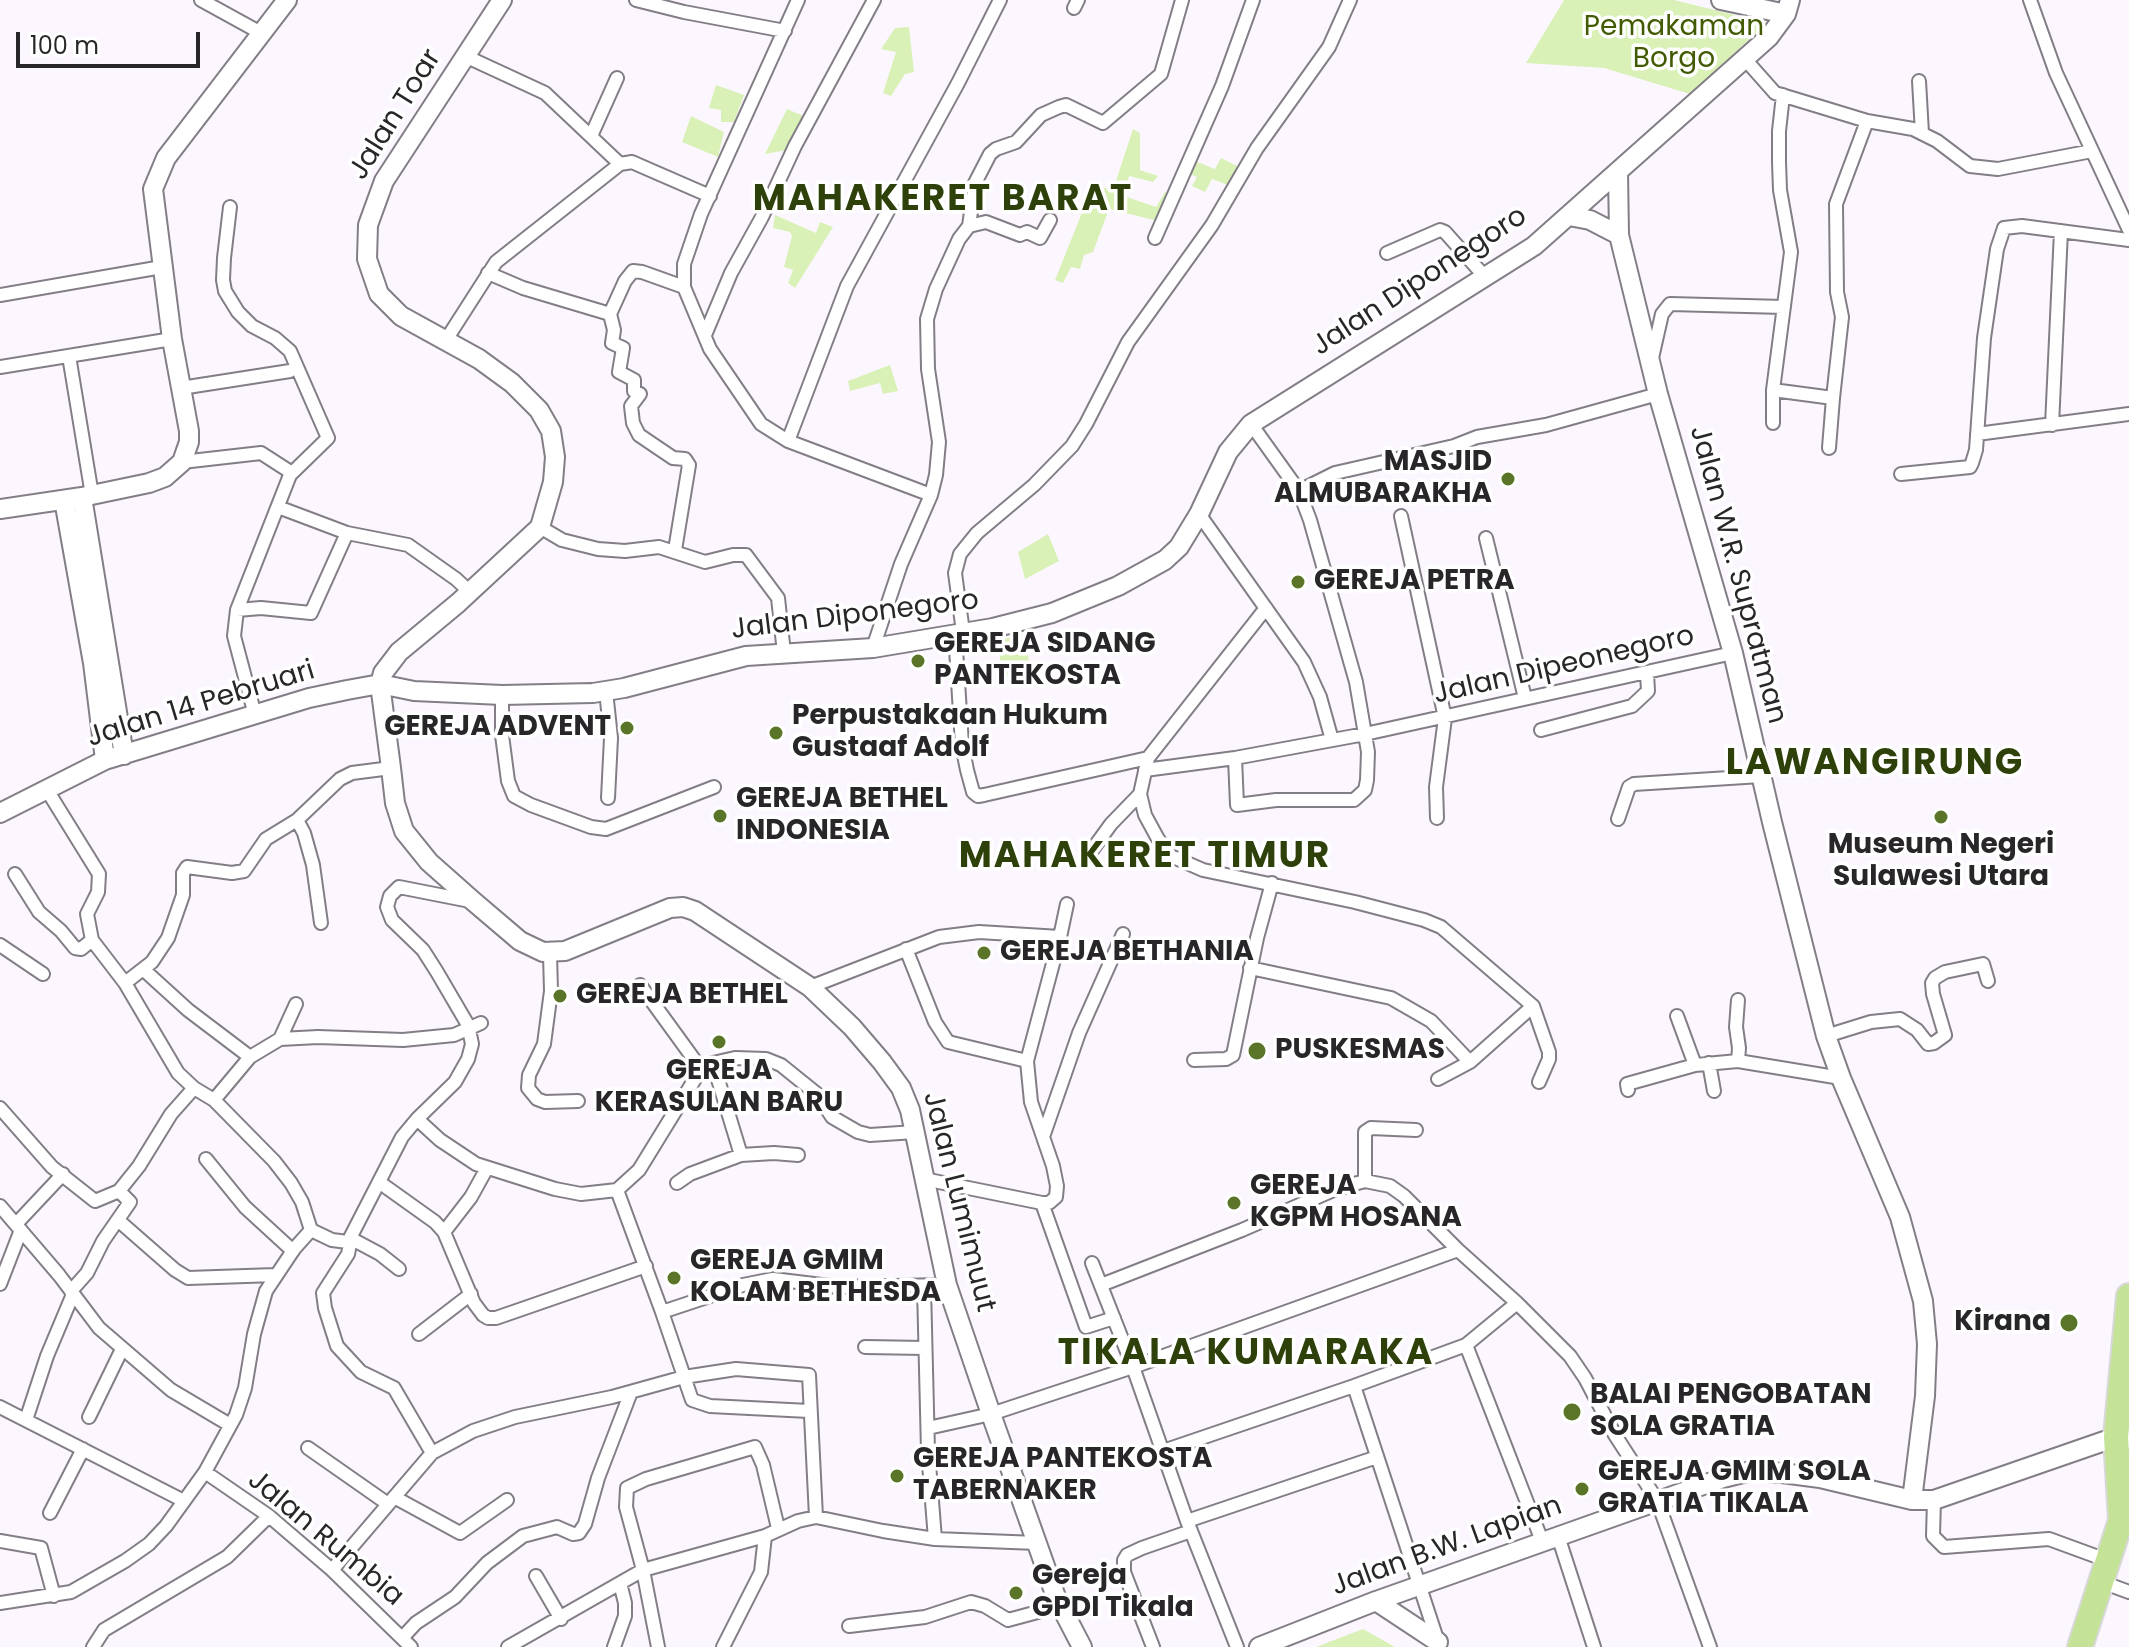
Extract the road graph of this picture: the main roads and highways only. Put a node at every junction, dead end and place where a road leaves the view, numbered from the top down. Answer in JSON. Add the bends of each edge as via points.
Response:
{"nodes":[{"id":1,"x":2129,"y":1296,"type":"edge"},
{"id":2,"x":2125,"y":1404,"type":"edge"},
{"id":3,"x":2123,"y":1438,"type":"edge"},
{"id":4,"x":2125,"y":1514,"type":"edge"},
{"id":5,"x":2080,"y":1647,"type":"edge"}],
"edges":[{"from":1,"to":2,"type":"highway"},
{"from":2,"to":3,"type":"highway"},
{"from":3,"to":4,"type":"highway"},
{"from":4,"to":5,"type":"highway"}]}
